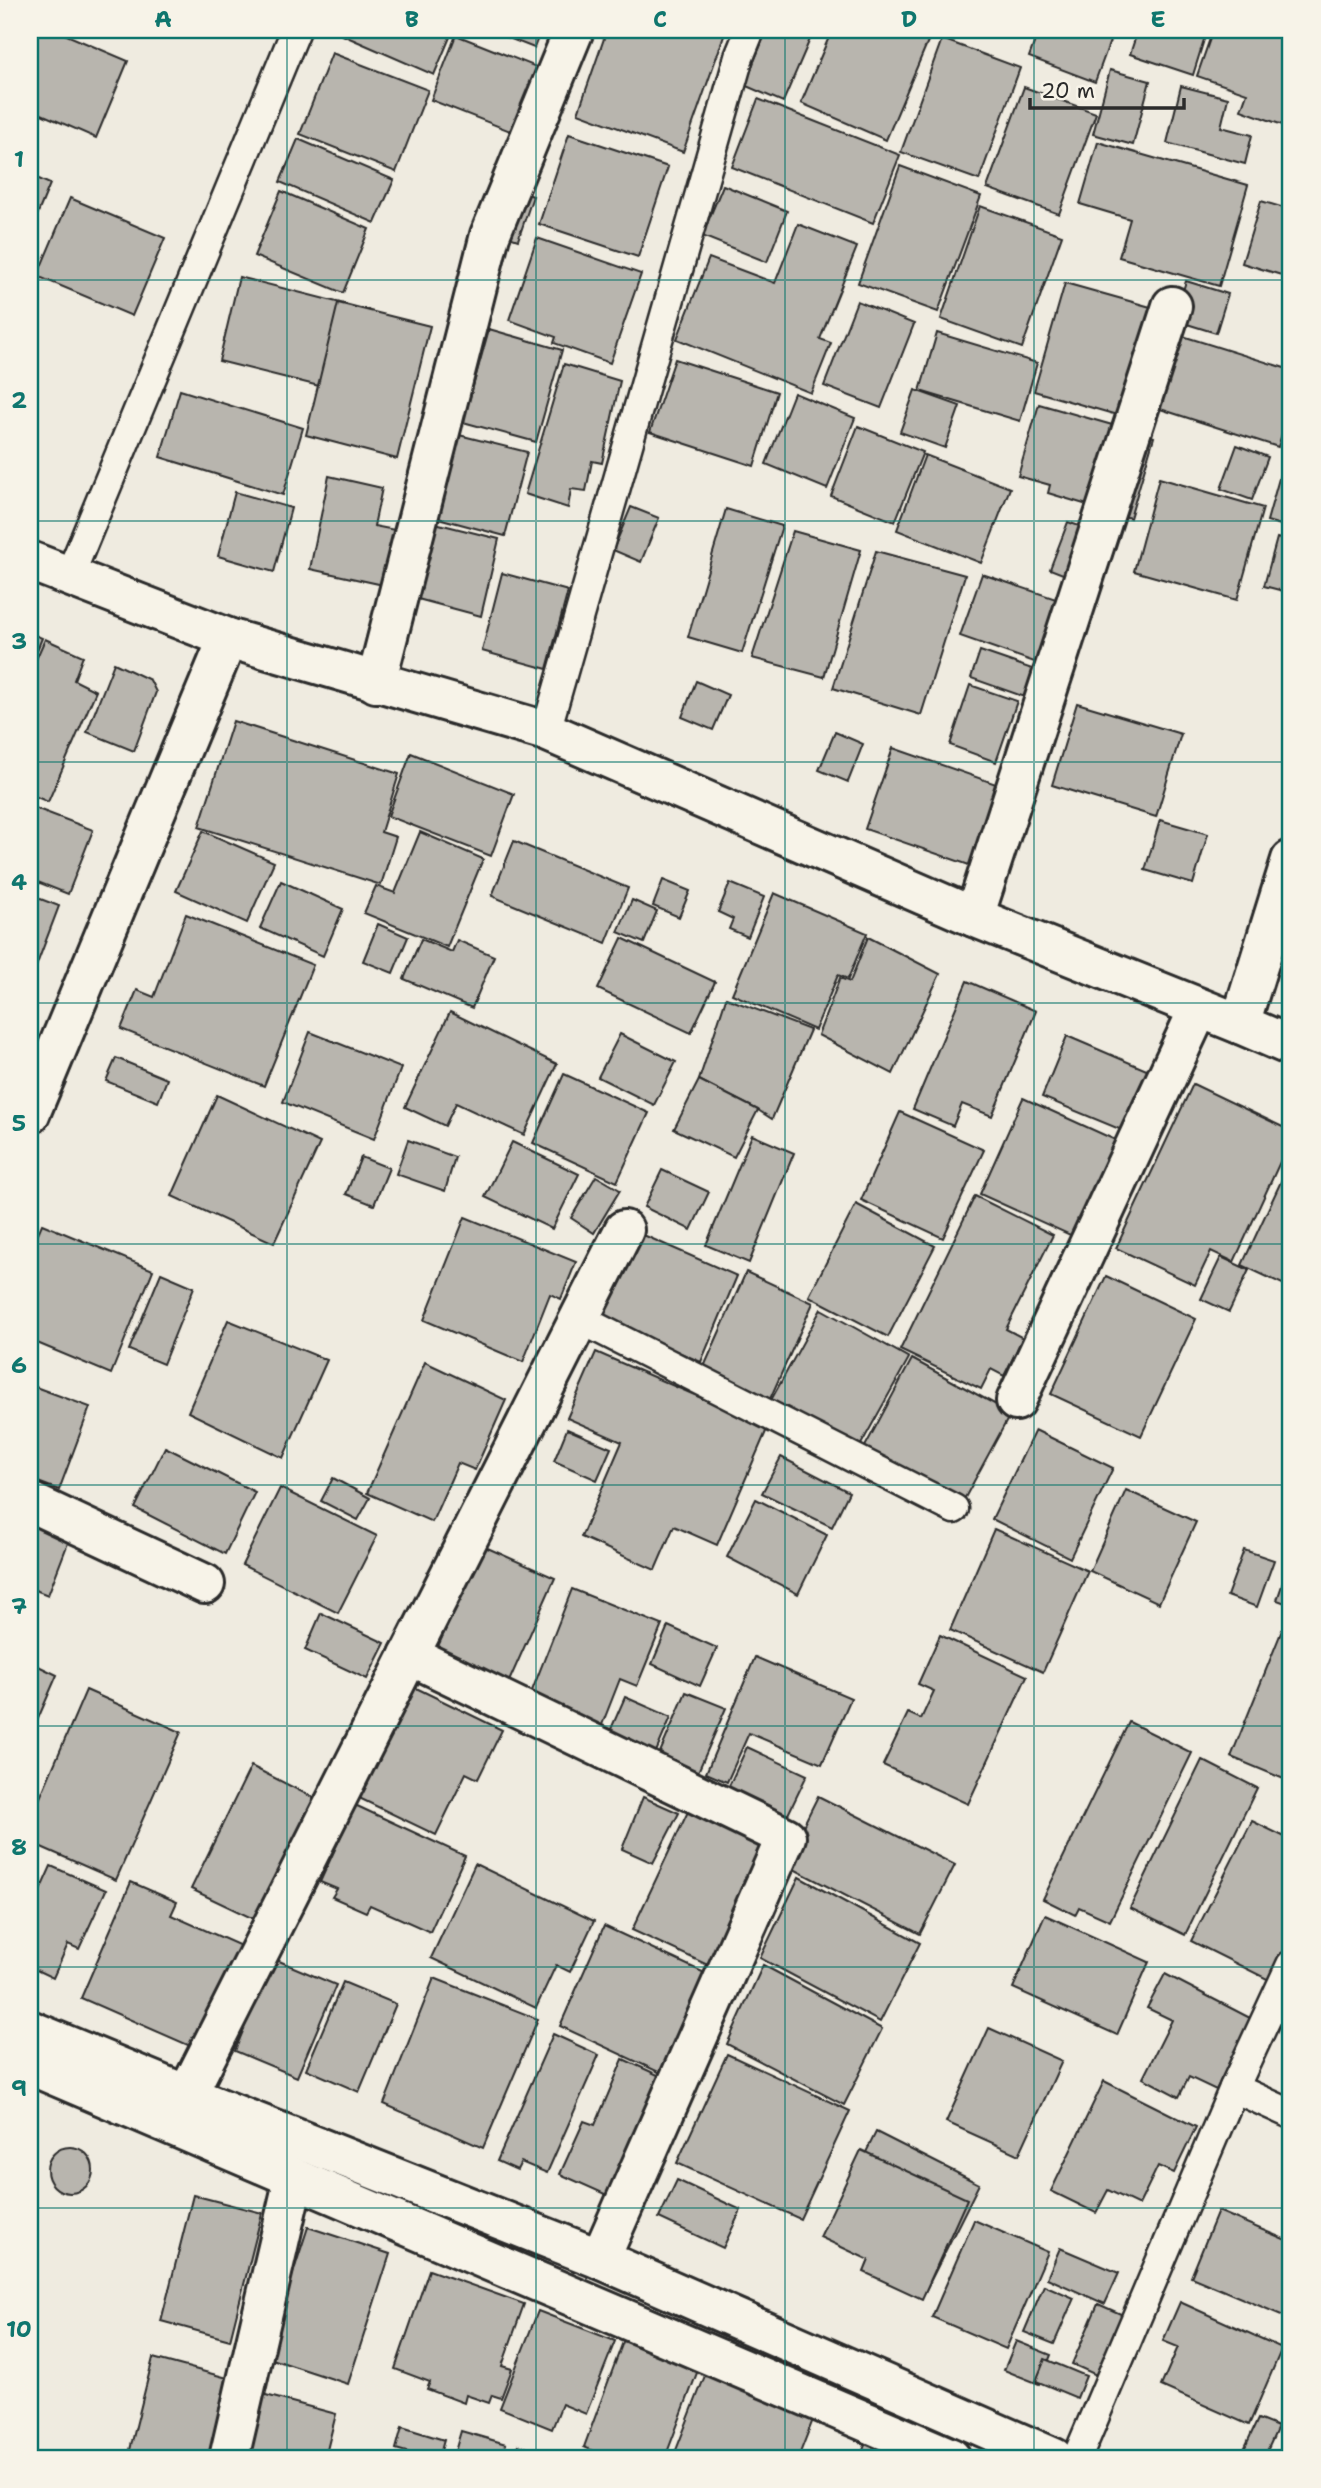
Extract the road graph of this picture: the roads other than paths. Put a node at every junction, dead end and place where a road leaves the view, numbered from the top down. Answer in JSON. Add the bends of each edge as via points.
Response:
{"nodes":[{"id":1,"x":296,"y":30,"type":"edge"},
{"id":2,"x":574,"y":30,"type":"edge"},
{"id":3,"x":750,"y":30,"type":"edge"},
{"id":4,"x":1172,"y":306,"type":"dead end"},
{"id":5,"x":30,"y":562,"type":"edge"},
{"id":6,"x":69,"y":577,"type":"junction"},
{"id":7,"x":228,"y":638,"type":"junction"},
{"id":8,"x":376,"y":683,"type":"junction"},
{"id":9,"x":546,"y":731,"type":"junction"},
{"id":10,"x":1291,"y":860,"type":"edge"},
{"id":11,"x":974,"y":918,"type":"junction"},
{"id":12,"x":1199,"y":1008,"type":"junction"},
{"id":13,"x":1240,"y":1024,"type":"junction"},
{"id":14,"x":1291,"y":1046,"type":"edge"},
{"id":15,"x":30,"y":1114,"type":"edge"},
{"id":16,"x":624,"y":1230,"type":"dead end"},
{"id":17,"x":580,"y":1319,"type":"junction"},
{"id":18,"x":1016,"y":1401,"type":"dead end"},
{"id":19,"x":30,"y":1502,"type":"edge"},
{"id":20,"x":954,"y":1509,"type":"dead end"},
{"id":21,"x":205,"y":1584,"type":"dead end"},
{"id":22,"x":409,"y":1655,"type":"junction"},
{"id":23,"x":1291,"y":1965,"type":"edge"},
{"id":24,"x":30,"y":2030,"type":"edge"},
{"id":25,"x":30,"y":2065,"type":"edge"},
{"id":26,"x":1234,"y":2088,"type":"junction"},
{"id":27,"x":187,"y":2095,"type":"junction"},
{"id":28,"x":1291,"y":2114,"type":"edge"},
{"id":29,"x":294,"y":2178,"type":"junction"},
{"id":30,"x":600,"y":2259,"type":"junction"},
{"id":31,"x":229,"y":2458,"type":"edge"},
{"id":32,"x":951,"y":2458,"type":"edge"},
{"id":33,"x":1054,"y":2458,"type":"edge"},
{"id":34,"x":1077,"y":2458,"type":"edge"}],
"edges":[{"from":1,"to":6,"type":"lane"},
{"from":2,"to":8,"type":"street","via":[[491,234]]},
{"from":3,"to":9,"type":"lane"},
{"from":4,"to":11,"type":"street"},
{"from":5,"to":6,"type":"street"},
{"from":6,"to":7,"type":"street"},
{"from":7,"to":8,"type":"street"},
{"from":7,"to":15,"type":"street"},
{"from":8,"to":9,"type":"street"},
{"from":9,"to":11,"type":"street"},
{"from":10,"to":13,"type":"street"},
{"from":11,"to":12,"type":"street"},
{"from":12,"to":13,"type":"street"},
{"from":12,"to":18,"type":"street"},
{"from":13,"to":14,"type":"street"},
{"from":16,"to":17,"type":"street"},
{"from":17,"to":20,"type":"lane"},
{"from":17,"to":22,"type":"street"},
{"from":19,"to":21,"type":"street"},
{"from":22,"to":27,"type":"street"},
{"from":22,"to":30,"type":"street","via":[[786,1837]]},
{"from":23,"to":26,"type":"lane"},
{"from":24,"to":27,"type":"street"},
{"from":25,"to":29,"type":"street"},
{"from":26,"to":28,"type":"lane"},
{"from":26,"to":34,"type":"lane"},
{"from":27,"to":30,"type":"street"},
{"from":29,"to":31,"type":"street"},
{"from":29,"to":32,"type":"street"},
{"from":30,"to":33,"type":"street"}]}
